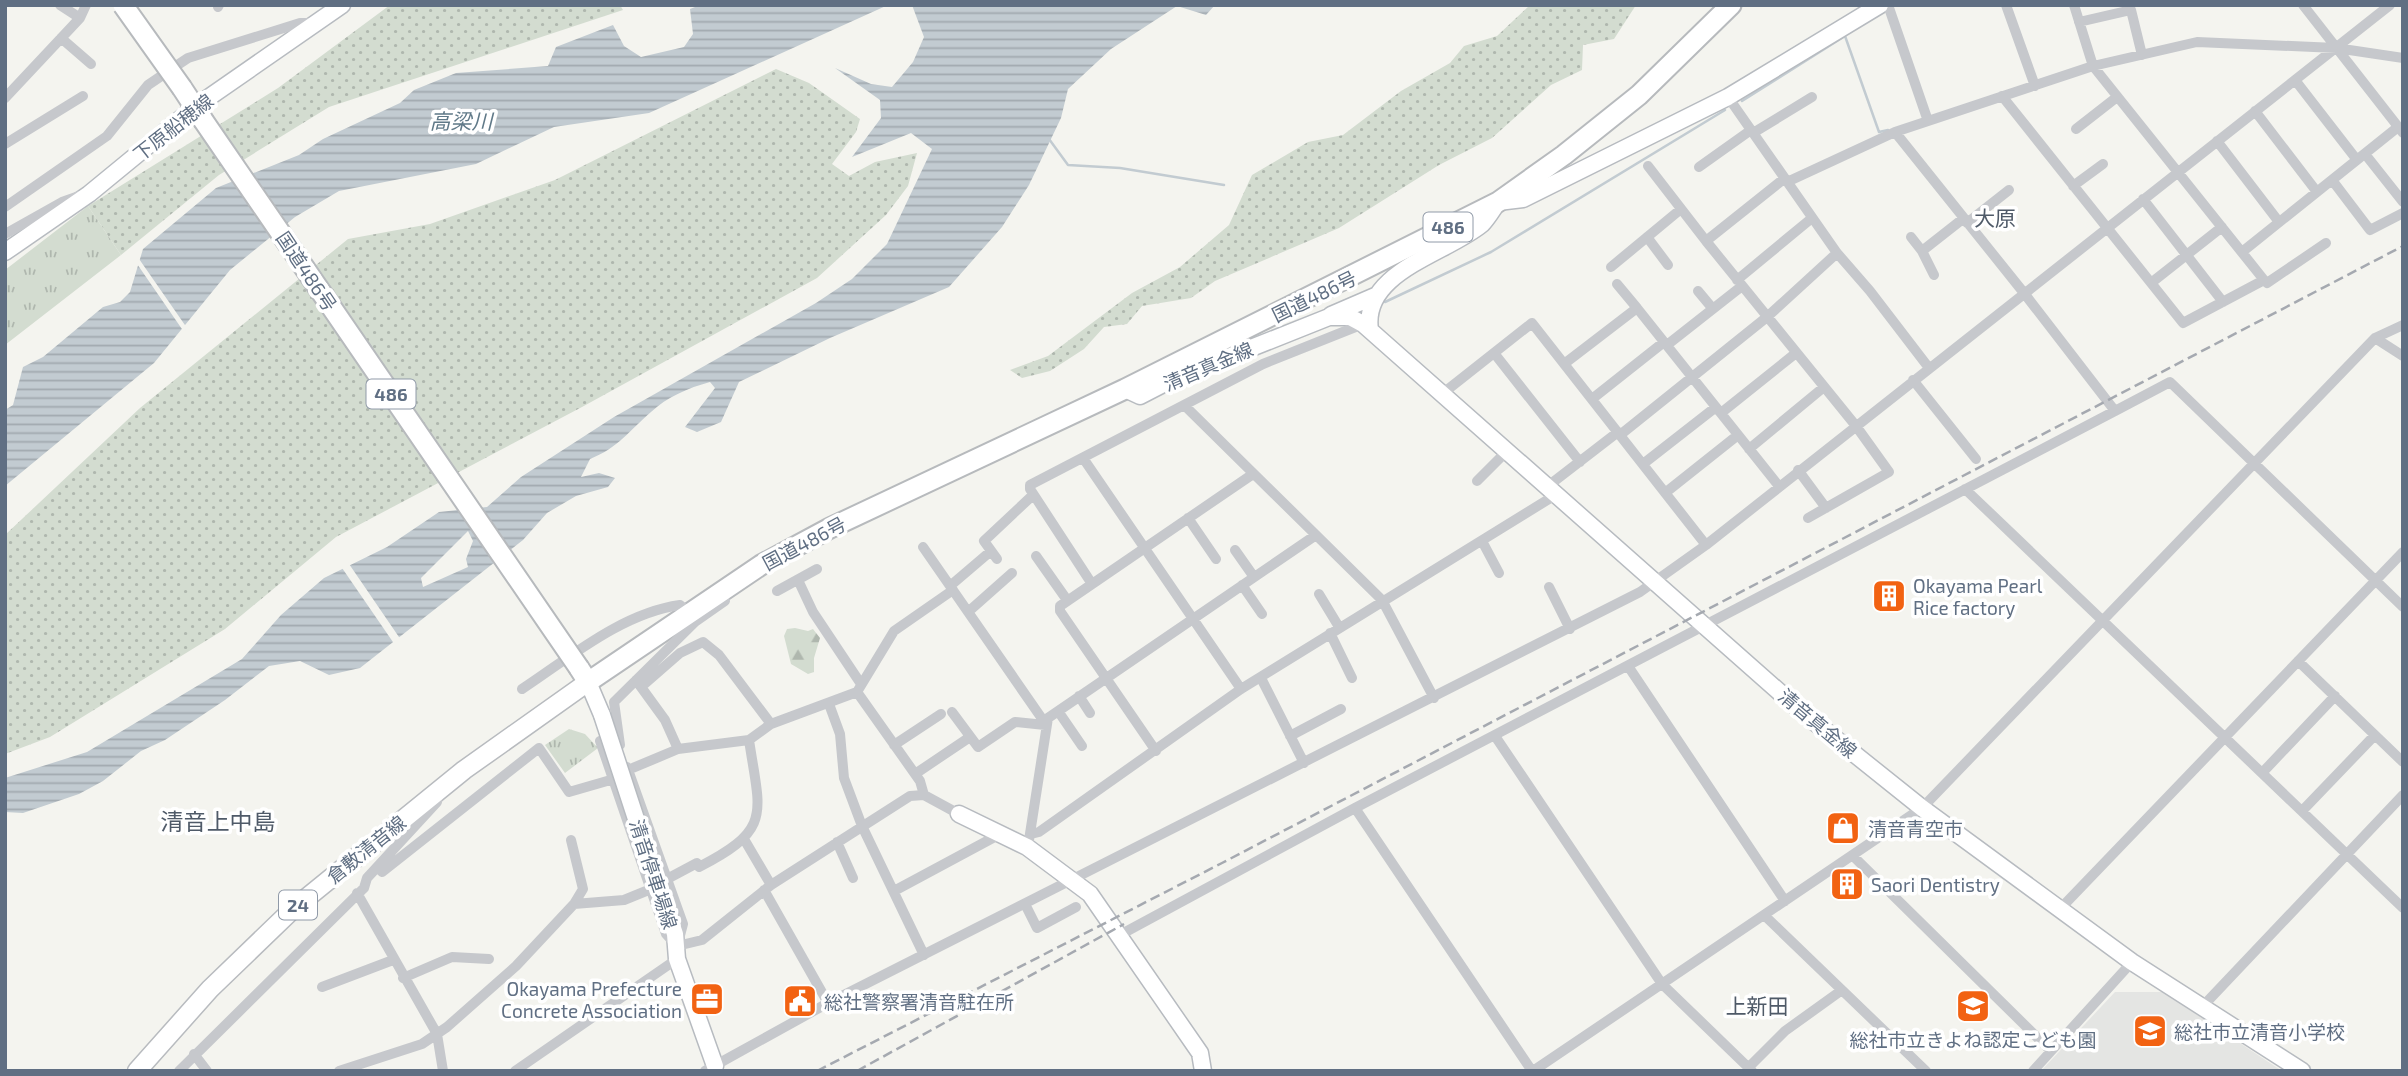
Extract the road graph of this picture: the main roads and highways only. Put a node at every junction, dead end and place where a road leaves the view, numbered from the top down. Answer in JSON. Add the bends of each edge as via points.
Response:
{"nodes":[{"id":1,"x":123,"y":5,"type":"edge"},
{"id":2,"x":342,"y":5,"type":"edge"},
{"id":3,"x":1731,"y":5,"type":"edge"},
{"id":4,"x":1880,"y":5,"type":"edge"},
{"id":5,"x":199,"y":113,"type":"junction"},
{"id":6,"x":1523,"y":199,"type":"junction"},
{"id":7,"x":1497,"y":202,"type":"junction"},
{"id":8,"x":1482,"y":223,"type":"junction"},
{"id":9,"x":5,"y":252,"type":"edge"},
{"id":10,"x":1375,"y":296,"type":"junction"},
{"id":11,"x":1329,"y":317,"type":"junction"},
{"id":12,"x":1367,"y":327,"type":"junction"},
{"id":13,"x":1125,"y":389,"type":"junction"},
{"id":14,"x":583,"y":675,"type":"junction"},
{"id":15,"x":960,"y":814,"type":"road end"},
{"id":16,"x":710,"y":1068,"type":"edge"},
{"id":17,"x":137,"y":1071,"type":"edge"},
{"id":18,"x":1203,"y":1071,"type":"edge"},
{"id":19,"x":2301,"y":1071,"type":"edge"}],
"edges":[{"from":1,"to":5,"type":"highway","name":"国道486号","number":"486","bridge":true},
{"from":2,"to":5,"type":"main road","name":"下原船穂線"},
{"from":3,"to":7,"type":"highway","name":"国道486号","number":"486","via":[[1639,95]]},
{"from":4,"to":6,"type":"main road","via":[[1728,97]]},
{"from":5,"to":9,"type":"main road","name":"下原船穂線"},
{"from":5,"to":14,"type":"highway","name":"国道486号","number":"486","bridge":true},
{"from":6,"to":7,"type":"main road"},
{"from":6,"to":8,"type":"main road"},
{"from":7,"to":8,"type":"main road"},
{"from":7,"to":13,"type":"highway","name":"国道486号","number":"486"},
{"from":8,"to":10,"type":"main road","via":[[1394,278]]},
{"from":10,"to":11,"type":"main road"},
{"from":10,"to":12,"type":"main road"},
{"from":11,"to":12,"type":"main road","name":"清音真金線","via":[[1350,317]]},
{"from":11,"to":13,"type":"main road","name":"清音真金線","via":[[1140,396]]},
{"from":12,"to":19,"type":"main road","name":"清音真金線","via":[[1802,712],[1922,808],[2132,961]]},
{"from":13,"to":14,"type":"highway","name":"国道486号","number":"486","via":[[830,527]]},
{"from":14,"to":16,"type":"main road","name":"清音停車場線","bridge":true,"via":[[602,715],[637,822]]},
{"from":14,"to":17,"type":"main road","name":"倉敷清音線","number":"24","via":[[293,909],[210,989]]},
{"from":15,"to":18,"type":"main road","via":[[1029,841],[1103,909],[1200,1053]]}]}
